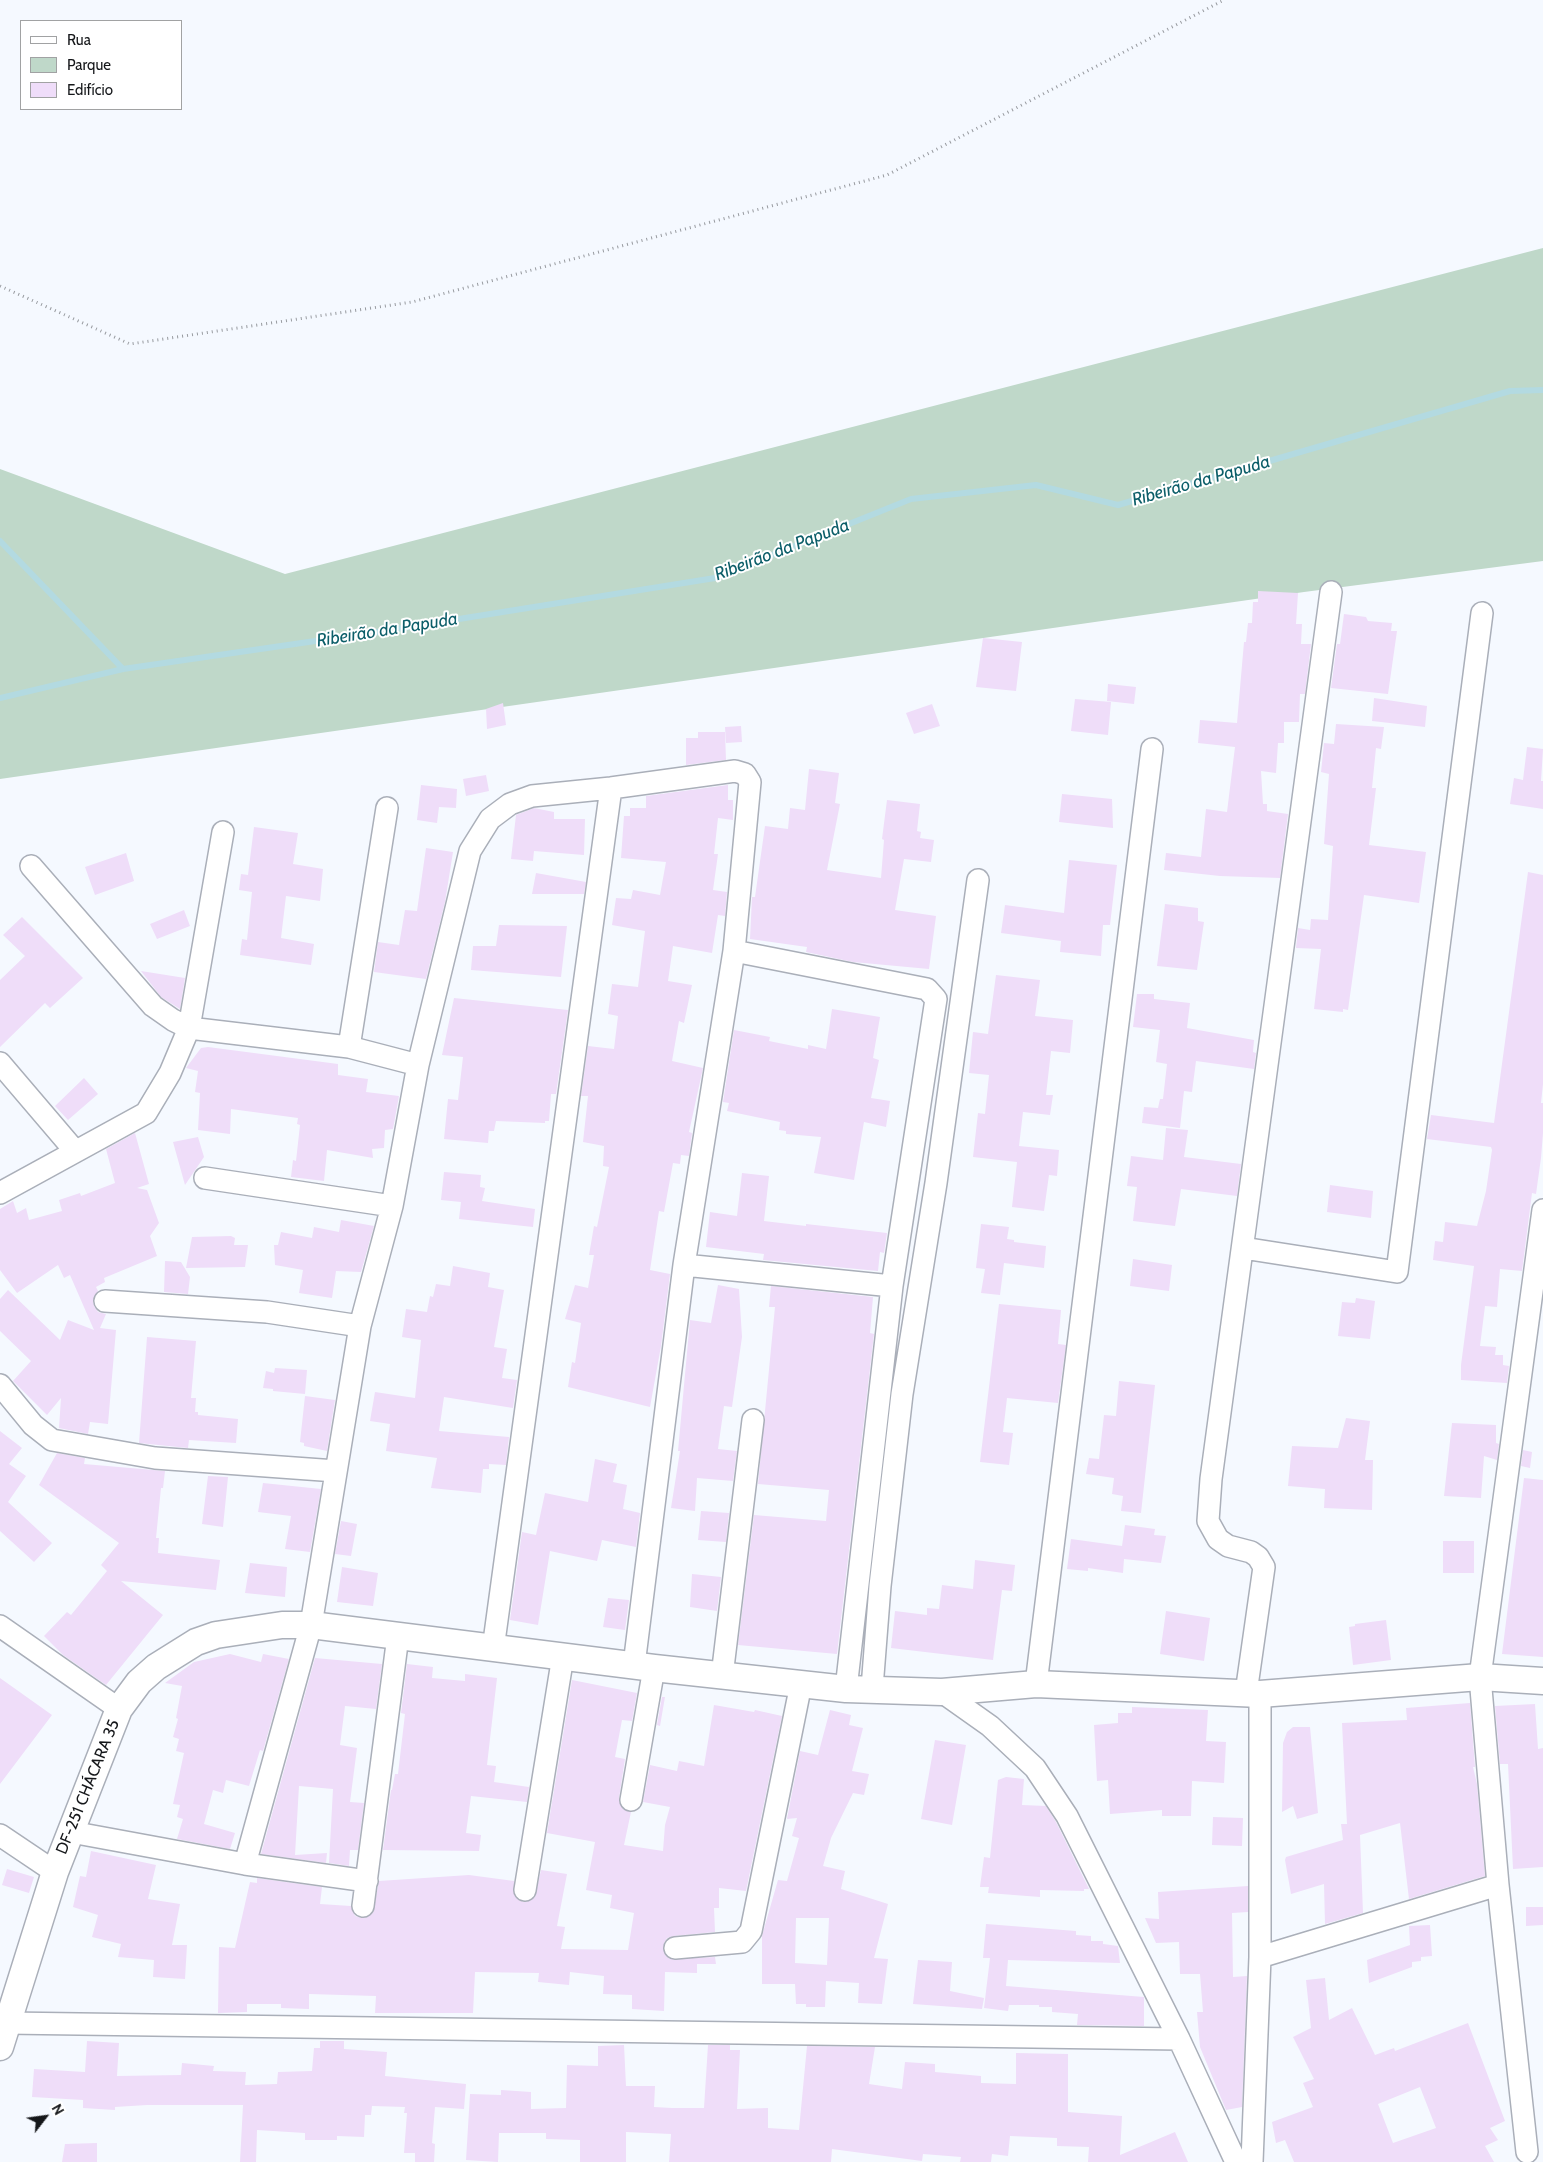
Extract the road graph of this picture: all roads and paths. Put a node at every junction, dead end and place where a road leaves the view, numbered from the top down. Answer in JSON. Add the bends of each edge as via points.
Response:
{"nodes":[{"id":1,"x":1224,"y":0,"type":"edge"},
{"id":2,"x":0,"y":286,"type":"edge"},
{"id":3,"x":1332,"y":592,"type":"dead end"},
{"id":4,"x":1482,"y":613,"type":"dead end"},
{"id":5,"x":1152,"y":749,"type":"dead end"},
{"id":6,"x":612,"y":788,"type":"junction"},
{"id":7,"x":387,"y":808,"type":"dead end"},
{"id":8,"x":223,"y":832,"type":"dead end"},
{"id":9,"x":31,"y":866,"type":"dead end"},
{"id":10,"x":978,"y":880,"type":"dead end"},
{"id":11,"x":734,"y":951,"type":"junction"},
{"id":12,"x":189,"y":1028,"type":"junction"},
{"id":13,"x":348,"y":1047,"type":"junction"},
{"id":14,"x":0,"y":1063,"type":"edge"},
{"id":15,"x":418,"y":1065,"type":"junction"},
{"id":16,"x":76,"y":1151,"type":"junction"},
{"id":17,"x":206,"y":1178,"type":"dead end"},
{"id":18,"x":0,"y":1193,"type":"edge"},
{"id":19,"x":392,"y":1206,"type":"junction"},
{"id":20,"x":1543,"y":1210,"type":"edge"},
{"id":21,"x":1243,"y":1248,"type":"junction"},
{"id":22,"x":684,"y":1265,"type":"junction"},
{"id":23,"x":892,"y":1286,"type":"junction"},
{"id":24,"x":106,"y":1301,"type":"dead end"},
{"id":25,"x":360,"y":1326,"type":"junction"},
{"id":26,"x":0,"y":1385,"type":"edge"},
{"id":27,"x":753,"y":1420,"type":"dead end"},
{"id":28,"x":336,"y":1471,"type":"junction"},
{"id":29,"x":311,"y":1625,"type":"junction"},
{"id":30,"x":0,"y":1626,"type":"edge"},
{"id":31,"x":398,"y":1636,"type":"junction"},
{"id":32,"x":493,"y":1649,"type":"junction"},
{"id":33,"x":563,"y":1656,"type":"junction"},
{"id":34,"x":644,"y":1667,"type":"junction"},
{"id":35,"x":722,"y":1676,"type":"junction"},
{"id":36,"x":1480,"y":1677,"type":"junction"},
{"id":37,"x":1543,"y":1681,"type":"edge"},
{"id":38,"x":801,"y":1684,"type":"junction"},
{"id":39,"x":1036,"y":1684,"type":"junction"},
{"id":40,"x":872,"y":1688,"type":"junction"},
{"id":41,"x":846,"y":1689,"type":"junction"},
{"id":42,"x":942,"y":1692,"type":"junction"},
{"id":43,"x":1253,"y":1694,"type":"junction"},
{"id":44,"x":119,"y":1709,"type":"junction"},
{"id":45,"x":630,"y":1800,"type":"dead end"},
{"id":46,"x":71,"y":1832,"type":"junction"},
{"id":47,"x":0,"y":1835,"type":"edge"},
{"id":48,"x":245,"y":1864,"type":"junction"},
{"id":49,"x":54,"y":1872,"type":"junction"},
{"id":50,"x":366,"y":1881,"type":"junction"},
{"id":51,"x":1498,"y":1885,"type":"junction"},
{"id":52,"x":524,"y":1890,"type":"dead end"},
{"id":53,"x":363,"y":1906,"type":"dead end"},
{"id":54,"x":675,"y":1948,"type":"dead end"},
{"id":55,"x":1260,"y":1957,"type":"junction"},
{"id":56,"x":3,"y":2035,"type":"edge"},
{"id":57,"x":1179,"y":2039,"type":"junction"},
{"id":58,"x":1527,"y":2152,"type":"dead end"},
{"id":59,"x":1236,"y":2162,"type":"edge"},
{"id":60,"x":1252,"y":2162,"type":"edge"}],
"edges":[{"from":1,"to":2,"type":"path","via":[[888,175],[412,302],[130,344]]},
{"from":3,"to":21,"type":"street"},
{"from":4,"to":21,"type":"street","via":[[1397,1272]]},
{"from":5,"to":39,"type":"street"},
{"from":6,"to":11,"type":"street","via":[[717,772],[745,774],[750,782]]},
{"from":6,"to":15,"type":"street","via":[[532,796],[510,804],[490,819],[470,851]]},
{"from":6,"to":32,"type":"street"},
{"from":7,"to":13,"type":"street"},
{"from":8,"to":12,"type":"street"},
{"from":9,"to":12,"type":"street","via":[[153,1006]]},
{"from":10,"to":40,"type":"street","via":[[936,1183],[902,1394]]},
{"from":11,"to":22,"type":"street"},
{"from":11,"to":23,"type":"street","via":[[927,990],[936,999]]},
{"from":12,"to":13,"type":"street"},
{"from":12,"to":16,"type":"street","via":[[170,1073],[146,1113]]},
{"from":13,"to":15,"type":"street"},
{"from":14,"to":16,"type":"street"},
{"from":15,"to":19,"type":"street"},
{"from":16,"to":18,"type":"street"},
{"from":17,"to":19,"type":"street"},
{"from":19,"to":25,"type":"street"},
{"from":20,"to":36,"type":"street"},
{"from":21,"to":43,"type":"street","via":[[1208,1521],[1218,1539],[1228,1546],[1250,1552],[1264,1567]]},
{"from":22,"to":23,"type":"street"},
{"from":22,"to":34,"type":"street"},
{"from":23,"to":41,"type":"street"},
{"from":24,"to":25,"type":"street","via":[[267,1312]]},
{"from":25,"to":28,"type":"street"},
{"from":26,"to":28,"type":"street","via":[[33,1425],[52,1440],[155,1458]]},
{"from":27,"to":35,"type":"street"},
{"from":28,"to":29,"type":"street"},
{"from":29,"to":31,"type":"street","name":"DF-251 CHÁCARA 35"},
{"from":29,"to":44,"type":"street","name":"DF-251 CHÁCARA 35","via":[[282,1625],[216,1635],[196,1642],[156,1667],[139,1682]]},
{"from":29,"to":48,"type":"street"},
{"from":30,"to":44,"type":"street"},
{"from":31,"to":32,"type":"street","name":"DF-251 CHÁCARA 35"},
{"from":31,"to":50,"type":"street"},
{"from":32,"to":33,"type":"street","name":"DF-251 CHÁCARA 35"},
{"from":33,"to":34,"type":"street","name":"DF-251 CHÁCARA 35"},
{"from":33,"to":52,"type":"street"},
{"from":34,"to":35,"type":"street","name":"DF-251 CHÁCARA 35"},
{"from":34,"to":45,"type":"street"},
{"from":35,"to":38,"type":"street","name":"DF-251 CHÁCARA 35"},
{"from":36,"to":37,"type":"street","name":"DF-251 CHÁCARA 35"},
{"from":36,"to":43,"type":"street","name":"DF-251 CHÁCARA 35"},
{"from":36,"to":51,"type":"street"},
{"from":38,"to":41,"type":"street","name":"DF-251 CHÁCARA 35"},
{"from":38,"to":54,"type":"street","via":[[752,1932],[742,1942]]},
{"from":39,"to":42,"type":"street","name":"DF-251 CHÁCARA 35"},
{"from":39,"to":43,"type":"street","name":"DF-251 CHÁCARA 35"},
{"from":40,"to":41,"type":"street","name":"DF-251 CHÁCARA 35"},
{"from":40,"to":42,"type":"street","name":"DF-251 CHÁCARA 35"},
{"from":42,"to":57,"type":"street","via":[[990,1726],[1034,1768],[1062,1808]]},
{"from":43,"to":55,"type":"street"},
{"from":44,"to":46,"type":"street","name":"DF-251 CHÁCARA 35"},
{"from":46,"to":48,"type":"street"},
{"from":46,"to":49,"type":"street","name":"DF-251 CHÁCARA 35"},
{"from":47,"to":49,"type":"street"},
{"from":48,"to":50,"type":"street"},
{"from":49,"to":56,"type":"street","name":"DF-251 CHÁCARA 35"},
{"from":50,"to":53,"type":"street"},
{"from":51,"to":55,"type":"street"},
{"from":51,"to":58,"type":"street"},
{"from":55,"to":60,"type":"street"},
{"from":56,"to":57,"type":"street"},
{"from":57,"to":59,"type":"street"}]}
